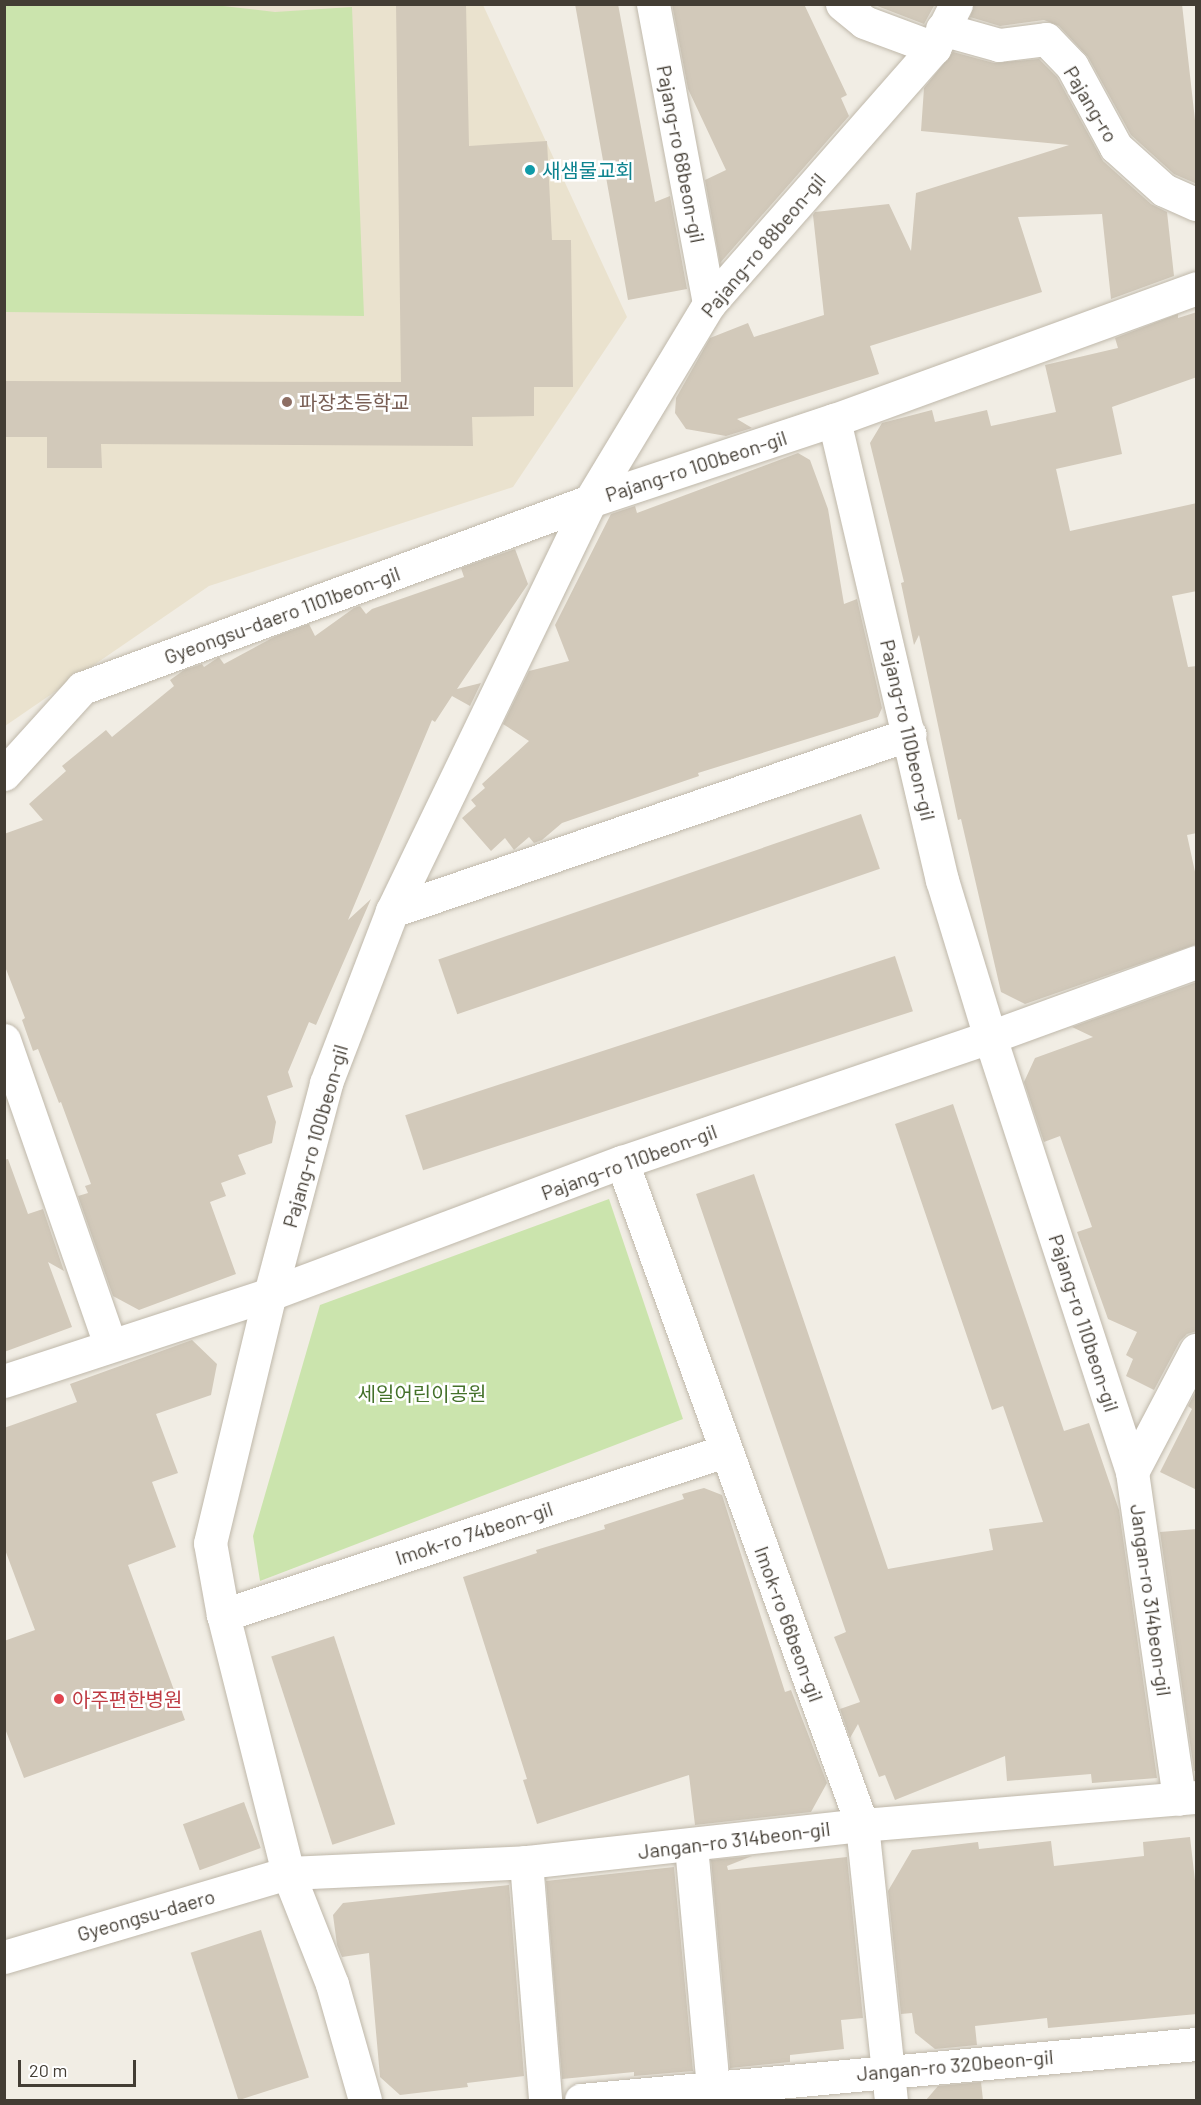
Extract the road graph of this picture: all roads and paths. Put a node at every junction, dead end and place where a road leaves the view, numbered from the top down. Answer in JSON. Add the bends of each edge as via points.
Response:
{"nodes":[{"id":1,"x":653,"y":4,"type":"edge"},
{"id":2,"x":842,"y":4,"type":"edge"},
{"id":3,"x":944,"y":27,"type":"edge"},
{"id":4,"x":1197,"y":204,"type":"edge"},
{"id":5,"x":1197,"y":288,"type":"edge"},
{"id":6,"x":709,"y":304,"type":"junction"},
{"id":7,"x":834,"y":420,"type":"junction"},
{"id":8,"x":590,"y":501,"type":"junction"},
{"id":9,"x":910,"y":734,"type":"junction"},
{"id":10,"x":4,"y":774,"type":"edge"},
{"id":11,"x":392,"y":912,"type":"junction"},
{"id":12,"x":1197,"y":962,"type":"edge"},
{"id":13,"x":990,"y":1037,"type":"junction"},
{"id":14,"x":4,"y":1040,"type":"edge"},
{"id":15,"x":622,"y":1162,"type":"junction"},
{"id":16,"x":270,"y":1294,"type":"junction"},
{"id":17,"x":110,"y":1345,"type":"junction"},
{"id":18,"x":1197,"y":1350,"type":"edge"},
{"id":19,"x":4,"y":1381,"type":"edge"},
{"id":20,"x":725,"y":1451,"type":"junction"},
{"id":21,"x":1132,"y":1472,"type":"junction"},
{"id":22,"x":223,"y":1615,"type":"junction"},
{"id":23,"x":1188,"y":1798,"type":"edge"},
{"id":24,"x":862,"y":1825,"type":"junction"},
{"id":25,"x":691,"y":1846,"type":"junction"},
{"id":26,"x":526,"y":1862,"type":"junction"},
{"id":27,"x":288,"y":1873,"type":"junction"},
{"id":28,"x":4,"y":1957,"type":"edge"},
{"id":29,"x":1197,"y":2044,"type":"edge"},
{"id":30,"x":889,"y":2086,"type":"edge"},
{"id":31,"x":713,"y":2088,"type":"junction"},
{"id":32,"x":364,"y":2100,"type":"edge"},
{"id":33,"x":545,"y":2100,"type":"edge"},
{"id":34,"x":581,"y":2100,"type":"edge"}],
"edges":[{"from":1,"to":6,"type":"street","name":"Pajang-ro 68beon-gil"},
{"from":2,"to":3,"type":"street","via":[[864,22]]},
{"from":3,"to":4,"type":"street","name":"Pajang-ro","via":[[999,45],[1046,39],[1072,66],[1116,147],[1164,190]]},
{"from":3,"to":6,"type":"street","name":"Pajang-ro 88beon-gil"},
{"from":5,"to":7,"type":"street","name":"Pajang-ro 100beon-gil"},
{"from":6,"to":8,"type":"street","name":"Pajang-ro 88beon-gil"},
{"from":7,"to":8,"type":"street","name":"Pajang-ro 100beon-gil"},
{"from":7,"to":9,"type":"street","name":"Pajang-ro 110beon-gil"},
{"from":8,"to":10,"type":"street","name":"Gyeongsu-daero 1101beon-gil","via":[[82,688]]},
{"from":8,"to":11,"type":"street","name":"Pajang-ro 100beon-gil"},
{"from":9,"to":11,"type":"street"},
{"from":9,"to":13,"type":"street","name":"Pajang-ro 110beon-gil","via":[[942,880]]},
{"from":11,"to":16,"type":"street","name":"Pajang-ro 100beon-gil","via":[[326,1083]]},
{"from":12,"to":13,"type":"street","name":"Pajang-ro 110beon-gil"},
{"from":13,"to":15,"type":"street","name":"Pajang-ro 110beon-gil"},
{"from":13,"to":21,"type":"street","name":"Pajang-ro 110beon-gil"},
{"from":14,"to":17,"type":"street"},
{"from":15,"to":16,"type":"street","name":"Pajang-ro 110beon-gil"},
{"from":15,"to":20,"type":"street","name":"Imok-ro 66beon-gil"},
{"from":16,"to":17,"type":"street","name":"Pajang-ro 110beon-gil"},
{"from":16,"to":22,"type":"street","via":[[210,1543]]},
{"from":17,"to":19,"type":"street","name":"Pajang-ro 110beon-gil"},
{"from":18,"to":21,"type":"street"},
{"from":20,"to":22,"type":"street","name":"Imok-ro 74beon-gil"},
{"from":20,"to":24,"type":"street","name":"Imok-ro 66beon-gil"},
{"from":21,"to":23,"type":"street","name":"Jangan-ro 314beon-gil"},
{"from":22,"to":27,"type":"street"},
{"from":23,"to":24,"type":"street","name":"Jangan-ro 314beon-gil"},
{"from":24,"to":25,"type":"street","name":"Jangan-ro 314beon-gil"},
{"from":24,"to":30,"type":"street","name":"Imok-ro 66beon-gil"},
{"from":25,"to":26,"type":"street","name":"Jangan-ro 314beon-gil"},
{"from":25,"to":31,"type":"street"},
{"from":26,"to":27,"type":"street","name":"Jangan-ro 314beon-gil"},
{"from":26,"to":33,"type":"street"},
{"from":27,"to":28,"type":"street","name":"Gyeongsu-daero"},
{"from":27,"to":32,"type":"street","via":[[332,1984]]},
{"from":29,"to":30,"type":"street","name":"Jangan-ro 320beon-gil"},
{"from":30,"to":31,"type":"street","name":"Jangan-ro 320beon-gil"},
{"from":31,"to":34,"type":"street","name":"Jangan-ro 320beon-gil"}]}
